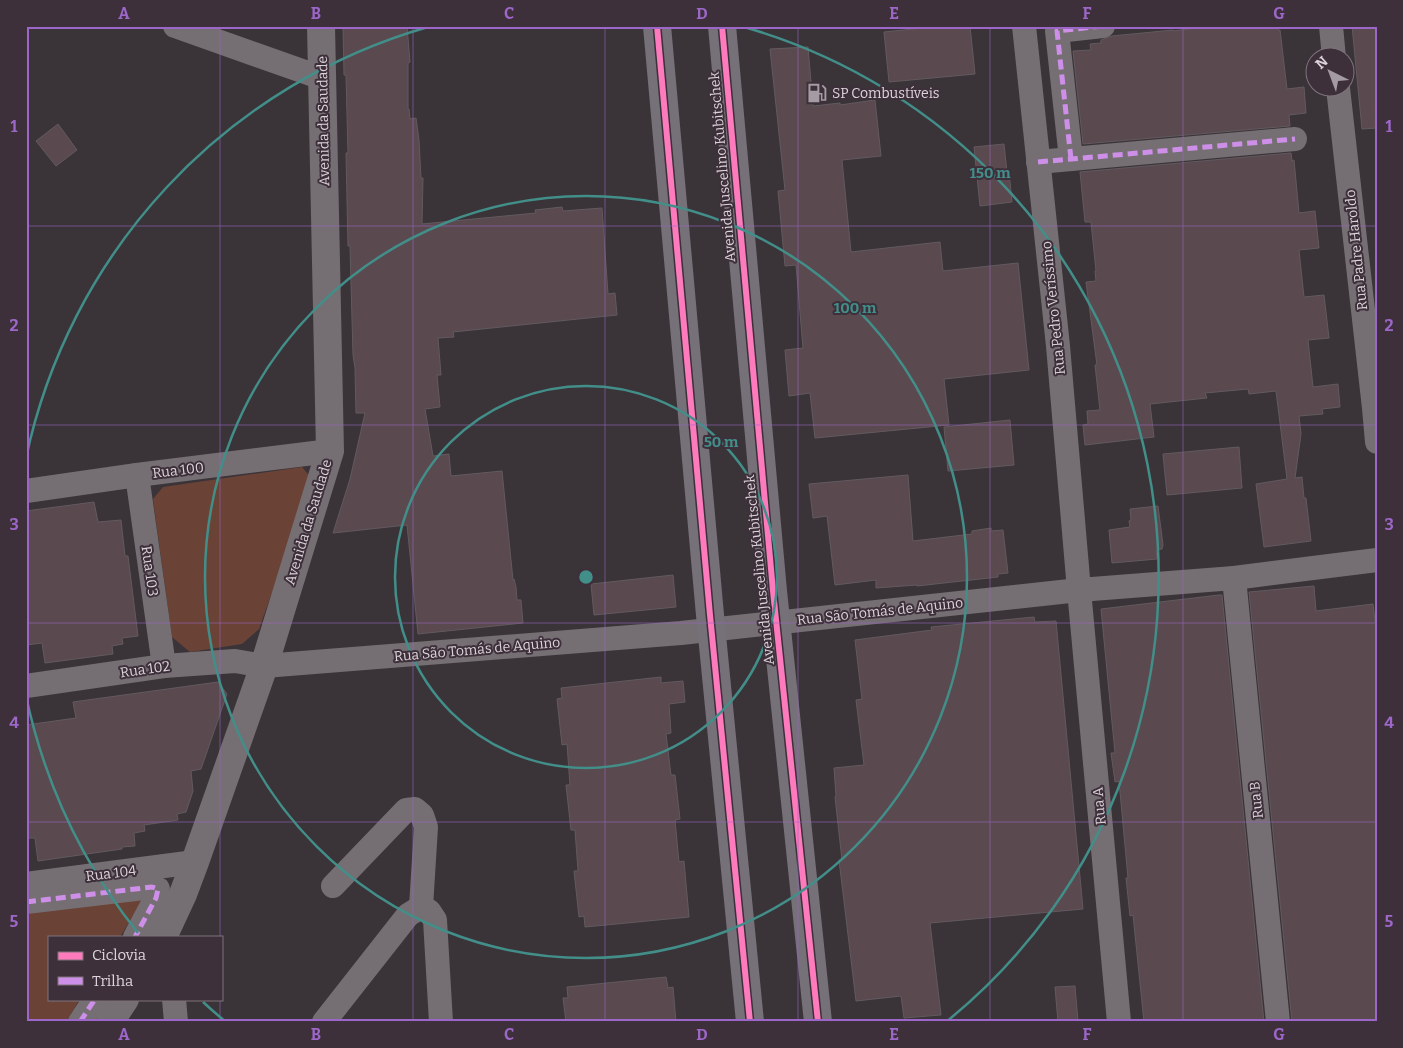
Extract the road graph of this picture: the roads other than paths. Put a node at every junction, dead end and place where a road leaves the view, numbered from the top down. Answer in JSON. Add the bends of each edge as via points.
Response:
{"nodes":[{"id":1,"x":175,"y":26,"type":"edge"},
{"id":2,"x":320,"y":26,"type":"edge"},
{"id":3,"x":657,"y":26,"type":"edge"},
{"id":4,"x":722,"y":26,"type":"edge"},
{"id":5,"x":1024,"y":26,"type":"edge"},
{"id":6,"x":1103,"y":26,"type":"edge"},
{"id":7,"x":1331,"y":26,"type":"edge"},
{"id":8,"x":1333,"y":48,"type":"edge"},
{"id":9,"x":322,"y":78,"type":"junction"},
{"id":10,"x":1339,"y":98,"type":"edge"},
{"id":11,"x":1295,"y":139,"type":"dead end"},
{"id":12,"x":1071,"y":159,"type":"junction"},
{"id":13,"x":1038,"y":162,"type":"junction"},
{"id":14,"x":1375,"y":407,"type":"edge"},
{"id":15,"x":1377,"y":442,"type":"edge"},
{"id":16,"x":330,"y":451,"type":"junction"},
{"id":17,"x":137,"y":475,"type":"junction"},
{"id":18,"x":26,"y":491,"type":"edge"},
{"id":19,"x":1377,"y":560,"type":"edge"},
{"id":20,"x":1234,"y":578,"type":"junction"},
{"id":21,"x":1079,"y":590,"type":"junction"},
{"id":22,"x":776,"y":622,"type":"junction"},
{"id":23,"x":711,"y":630,"type":"junction"},
{"id":24,"x":164,"y":666,"type":"junction"},
{"id":25,"x":264,"y":666,"type":"junction"},
{"id":26,"x":26,"y":686,"type":"edge"},
{"id":27,"x":195,"y":862,"type":"junction"},
{"id":28,"x":26,"y":884,"type":"edge"},
{"id":29,"x":333,"y":886,"type":"dead end"},
{"id":30,"x":26,"y":902,"type":"edge"},
{"id":31,"x":422,"y":908,"type":"junction"},
{"id":32,"x":167,"y":934,"type":"edge"},
{"id":33,"x":136,"y":936,"type":"edge"},
{"id":34,"x":94,"y":1000,"type":"edge"},
{"id":35,"x":124,"y":1000,"type":"edge"},
{"id":36,"x":80,"y":1022,"type":"edge"},
{"id":37,"x":110,"y":1022,"type":"edge"},
{"id":38,"x":324,"y":1022,"type":"edge"},
{"id":39,"x":441,"y":1022,"type":"edge"},
{"id":40,"x":750,"y":1022,"type":"edge"},
{"id":41,"x":818,"y":1022,"type":"edge"},
{"id":42,"x":1119,"y":1022,"type":"edge"},
{"id":43,"x":1278,"y":1022,"type":"edge"}],
"edges":[{"from":1,"to":9,"type":"street"},
{"from":2,"to":9,"type":"street","name":"Avenida da Saudade"},
{"from":3,"to":23,"type":"main road"},
{"from":4,"to":22,"type":"main road","name":"Avenida Juscelino Kubitschek"},
{"from":5,"to":13,"type":"street","name":"Rua Pedro Veríssimo"},
{"from":6,"to":12,"type":"street","via":[[1057,31]]},
{"from":7,"to":8,"type":"street"},
{"from":9,"to":16,"type":"street","name":"Avenida da Saudade"},
{"from":10,"to":14,"type":"street","name":"Rua Padre Haroldo"},
{"from":11,"to":12,"type":"street"},
{"from":12,"to":13,"type":"street"},
{"from":13,"to":21,"type":"street","name":"Rua Pedro Veríssimo"},
{"from":14,"to":15,"type":"street","name":"Rua Padre Haroldo"},
{"from":16,"to":17,"type":"street","name":"Rua 100"},
{"from":16,"to":25,"type":"street","name":"Avenida da Saudade"},
{"from":17,"to":18,"type":"street","name":"Rua 100"},
{"from":17,"to":24,"type":"street","name":"Rua 103"},
{"from":19,"to":20,"type":"street","name":"Rua São Tomás de Aquino"},
{"from":20,"to":21,"type":"street","name":"Rua São Tomás de Aquino"},
{"from":20,"to":43,"type":"street","name":"Rua B"},
{"from":21,"to":22,"type":"street","name":"Rua São Tomás de Aquino"},
{"from":21,"to":42,"type":"street","name":"Rua A"},
{"from":22,"to":23,"type":"street","name":"Rua São Tomás de Aquino"},
{"from":22,"to":41,"type":"main road","name":"Avenida Juscelino Kubitschek"},
{"from":23,"to":25,"type":"street","name":"Rua São Tomás de Aquino"},
{"from":23,"to":40,"type":"main road"},
{"from":24,"to":25,"type":"street","name":"Rua 102","via":[[236,661]]},
{"from":24,"to":26,"type":"street","name":"Rua 102"},
{"from":25,"to":27,"type":"street","name":"Avenida da Saudade"},
{"from":27,"to":28,"type":"street","name":"Rua 104"},
{"from":27,"to":32,"type":"street","name":"Avenida da Saudade"},
{"from":29,"to":31,"type":"street","via":[[406,810],[415,808],[426,827]]},
{"from":30,"to":33,"type":"street","via":[[152,887],[158,889]]},
{"from":31,"to":38,"type":"street","via":[[408,916]]},
{"from":31,"to":39,"type":"street","via":[[429,911],[435,920]]},
{"from":34,"to":36,"type":"street"},
{"from":35,"to":37,"type":"street"}]}
